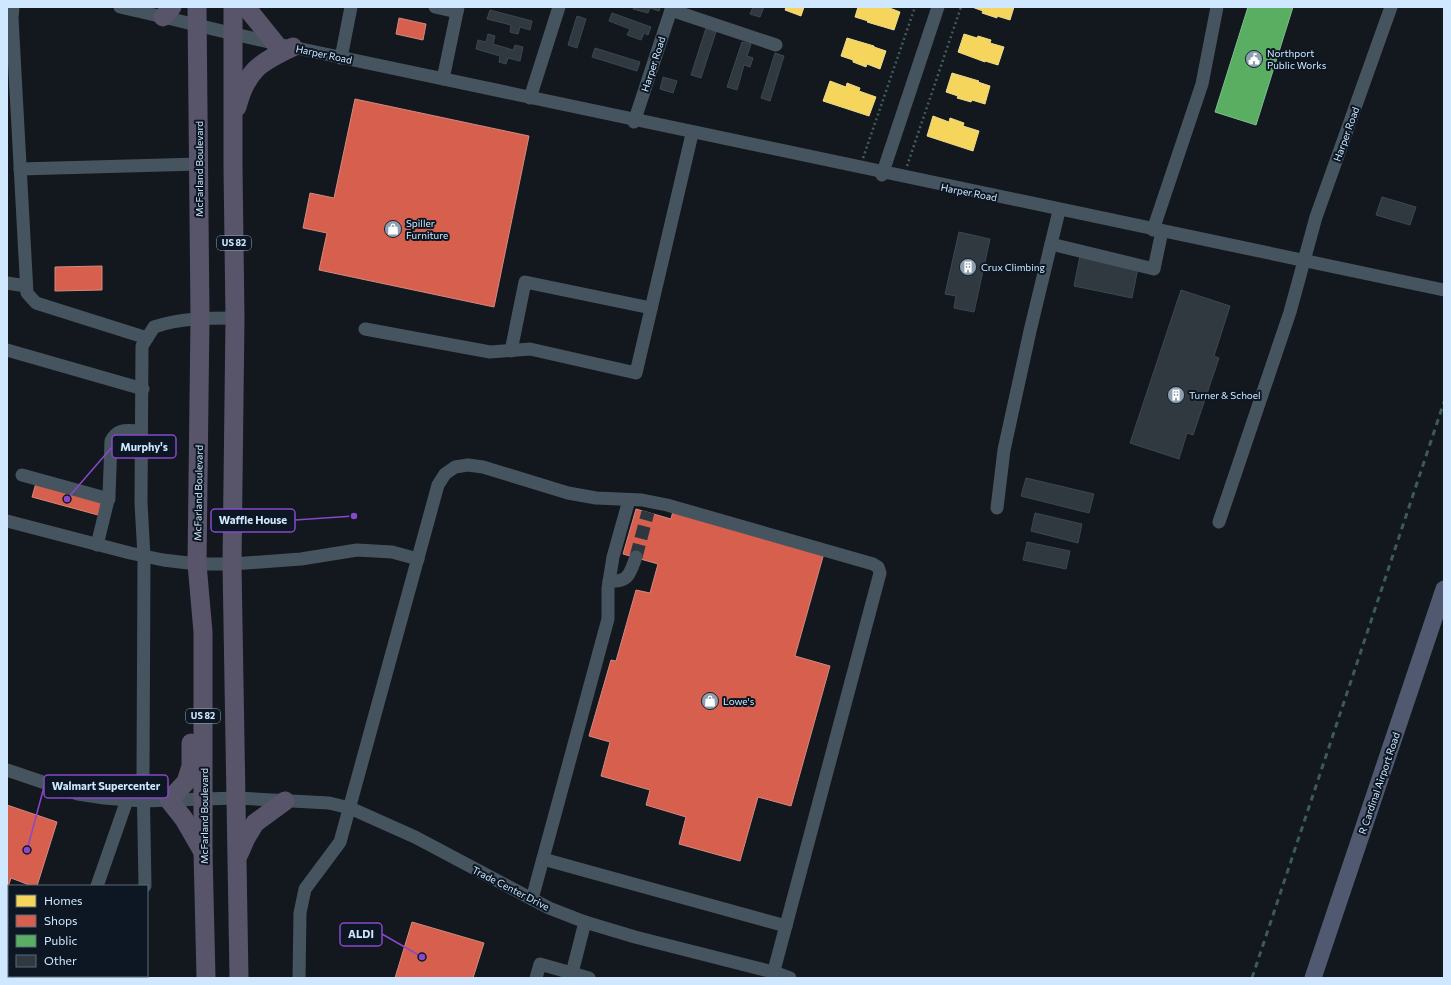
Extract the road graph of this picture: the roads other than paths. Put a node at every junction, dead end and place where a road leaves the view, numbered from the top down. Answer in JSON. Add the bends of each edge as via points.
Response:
{"nodes":[{"id":1,"x":13,"y":7,"type":"edge"},
{"id":2,"x":120,"y":7,"type":"edge"},
{"id":3,"x":233,"y":7,"type":"edge"},
{"id":4,"x":246,"y":7,"type":"edge"},
{"id":5,"x":351,"y":7,"type":"edge"},
{"id":6,"x":435,"y":7,"type":"edge"},
{"id":7,"x":559,"y":7,"type":"edge"},
{"id":8,"x":938,"y":7,"type":"edge"},
{"id":9,"x":1217,"y":7,"type":"edge"},
{"id":10,"x":1392,"y":7,"type":"edge"},
{"id":11,"x":671,"y":9,"type":"edge"},
{"id":12,"x":458,"y":10,"type":"edge"},
{"id":13,"x":168,"y":12,"type":"edge"},
{"id":14,"x":197,"y":16,"type":"edge"},
{"id":15,"x":233,"y":34,"type":"junction"},
{"id":16,"x":284,"y":45,"type":"junction"},
{"id":17,"x":776,"y":45,"type":"dead end"},
{"id":18,"x":341,"y":58,"type":"junction"},
{"id":19,"x":443,"y":79,"type":"junction"},
{"id":20,"x":530,"y":98,"type":"junction"},
{"id":21,"x":634,"y":122,"type":"junction"},
{"id":22,"x":233,"y":124,"type":"junction"},
{"id":23,"x":692,"y":134,"type":"junction"},
{"id":24,"x":199,"y":164,"type":"junction"},
{"id":25,"x":20,"y":169,"type":"junction"},
{"id":26,"x":882,"y":175,"type":"junction"},
{"id":27,"x":1059,"y":211,"type":"junction"},
{"id":28,"x":1157,"y":230,"type":"junction"},
{"id":29,"x":1051,"y":244,"type":"junction"},
{"id":30,"x":1304,"y":261,"type":"junction"},
{"id":31,"x":7,"y":283,"type":"edge"},
{"id":32,"x":26,"y":286,"type":"junction"},
{"id":33,"x":1444,"y":290,"type":"edge"},
{"id":34,"x":651,"y":308,"type":"junction"},
{"id":35,"x":200,"y":318,"type":"junction"},
{"id":36,"x":235,"y":318,"type":"junction"},
{"id":37,"x":365,"y":329,"type":"dead end"},
{"id":38,"x":147,"y":338,"type":"junction"},
{"id":39,"x":7,"y":350,"type":"edge"},
{"id":40,"x":511,"y":351,"type":"junction"},
{"id":41,"x":143,"y":389,"type":"junction"},
{"id":42,"x":141,"y":431,"type":"junction"},
{"id":43,"x":22,"y":475,"type":"dead end"},
{"id":44,"x":109,"y":499,"type":"junction"},
{"id":45,"x":628,"y":500,"type":"junction"},
{"id":46,"x":997,"y":508,"type":"dead end"},
{"id":47,"x":7,"y":520,"type":"edge"},
{"id":48,"x":1219,"y":522,"type":"dead end"},
{"id":49,"x":98,"y":545,"type":"junction"},
{"id":50,"x":144,"y":556,"type":"junction"},
{"id":51,"x":636,"y":558,"type":"tunnel mouth"},
{"id":52,"x":418,"y":560,"type":"junction"},
{"id":53,"x":197,"y":564,"type":"junction"},
{"id":54,"x":232,"y":564,"type":"junction"},
{"id":55,"x":610,"y":581,"type":"junction"},
{"id":56,"x":1444,"y":589,"type":"edge"},
{"id":57,"x":203,"y":632,"type":"junction"},
{"id":58,"x":7,"y":770,"type":"edge"},
{"id":59,"x":236,"y":798,"type":"junction"},
{"id":60,"x":127,"y":800,"type":"junction"},
{"id":61,"x":169,"y":800,"type":"junction"},
{"id":62,"x":204,"y":800,"type":"junction"},
{"id":63,"x":143,"y":801,"type":"junction"},
{"id":64,"x":285,"y":801,"type":"junction"},
{"id":65,"x":350,"y":808,"type":"junction"},
{"id":66,"x":203,"y":852,"type":"junction"},
{"id":67,"x":238,"y":857,"type":"junction"},
{"id":68,"x":543,"y":859,"type":"junction"},
{"id":69,"x":97,"y":885,"type":"edge"},
{"id":70,"x":145,"y":885,"type":"edge"},
{"id":71,"x":532,"y":899,"type":"junction"},
{"id":72,"x":585,"y":922,"type":"junction"},
{"id":73,"x":786,"y":926,"type":"junction"},
{"id":74,"x":563,"y":974,"type":"edge"},
{"id":75,"x":773,"y":975,"type":"edge"},
{"id":76,"x":206,"y":978,"type":"edge"},
{"id":77,"x":239,"y":978,"type":"edge"},
{"id":78,"x":300,"y":978,"type":"edge"},
{"id":79,"x":536,"y":978,"type":"edge"},
{"id":80,"x":589,"y":978,"type":"edge"},
{"id":81,"x":790,"y":978,"type":"edge"},
{"id":82,"x":1313,"y":978,"type":"edge"}],
"edges":[{"from":1,"to":25,"type":"street"},
{"from":2,"to":13,"type":"street","name":"Harper Road"},
{"from":3,"to":15,"type":"highway","number":"US 82"},
{"from":4,"to":16,"type":"highway"},
{"from":5,"to":18,"type":"street"},
{"from":6,"to":12,"type":"street"},
{"from":7,"to":20,"type":"street"},
{"from":8,"to":26,"type":"street"},
{"from":9,"to":28,"type":"street","via":[[1202,84]]},
{"from":10,"to":30,"type":"street","name":"Harper Road","via":[[1316,217]]},
{"from":11,"to":17,"type":"street"},
{"from":11,"to":21,"type":"street","name":"Harper Road"},
{"from":12,"to":19,"type":"street"},
{"from":13,"to":14,"type":"street","name":"Harper Road"},
{"from":14,"to":15,"type":"street","name":"Harper Road"},
{"from":14,"to":24,"type":"highway","name":"McFarland Boulevard","number":"US 82"},
{"from":15,"to":16,"type":"street","name":"Harper Road"},
{"from":15,"to":22,"type":"highway","number":"US 82"},
{"from":16,"to":18,"type":"street","name":"Harper Road"},
{"from":16,"to":22,"type":"highway","via":[[251,73],[241,93]]},
{"from":18,"to":19,"type":"street","name":"Harper Road"},
{"from":19,"to":20,"type":"street","name":"Harper Road"},
{"from":20,"to":21,"type":"street","name":"Harper Road"},
{"from":21,"to":23,"type":"street","name":"Harper Road"},
{"from":22,"to":36,"type":"highway","number":"US 82"},
{"from":23,"to":26,"type":"street","name":"Harper Road"},
{"from":23,"to":34,"type":"street"},
{"from":24,"to":25,"type":"street"},
{"from":24,"to":35,"type":"highway","name":"McFarland Boulevard","number":"US 82"},
{"from":25,"to":32,"type":"street"},
{"from":26,"to":27,"type":"street","name":"Harper Road"},
{"from":27,"to":28,"type":"street","name":"Harper Road"},
{"from":27,"to":29,"type":"street"},
{"from":28,"to":29,"type":"street","via":[[1154,269]]},
{"from":28,"to":30,"type":"street","name":"Harper Road"},
{"from":29,"to":46,"type":"street","via":[[1004,450]]},
{"from":30,"to":33,"type":"street","name":"Harper Road"},
{"from":30,"to":48,"type":"street","via":[[1290,312]]},
{"from":31,"to":32,"type":"street"},
{"from":32,"to":38,"type":"street","via":[[27,293],[36,303]]},
{"from":34,"to":40,"type":"street","via":[[636,373],[530,349]]},
{"from":34,"to":40,"type":"street","via":[[525,282]]},
{"from":35,"to":36,"type":"street"},
{"from":35,"to":38,"type":"street","via":[[171,321],[154,327]]},
{"from":35,"to":53,"type":"highway","name":"McFarland Boulevard","number":"US 82"},
{"from":36,"to":54,"type":"highway","number":"US 82"},
{"from":37,"to":40,"type":"street","via":[[490,352]]},
{"from":38,"to":41,"type":"street","via":[[142,346]]},
{"from":39,"to":41,"type":"street"},
{"from":41,"to":42,"type":"street"},
{"from":42,"to":44,"type":"street","via":[[122,430],[115,434],[111,441]]},
{"from":42,"to":50,"type":"street"},
{"from":43,"to":44,"type":"street"},
{"from":44,"to":49,"type":"street"},
{"from":45,"to":52,"type":"street","via":[[568,493],[483,467],[455,467],[445,474],[438,485]]},
{"from":45,"to":55,"type":"street","via":[[613,557]]},
{"from":45,"to":73,"type":"street","via":[[650,507],[667,505],[878,567],[880,573]]},
{"from":47,"to":49,"type":"street"},
{"from":49,"to":50,"type":"street"},
{"from":50,"to":53,"type":"street"},
{"from":50,"to":63,"type":"street"},
{"from":51,"to":55,"type":"street","via":[[630,574],[623,581]]},
{"from":52,"to":54,"type":"street","via":[[392,552],[356,550],[302,559]]},
{"from":52,"to":65,"type":"street"},
{"from":53,"to":54,"type":"street"},
{"from":53,"to":57,"type":"highway","name":"McFarland Boulevard","number":"US 82"},
{"from":54,"to":59,"type":"highway","number":"US 82"},
{"from":55,"to":68,"type":"street","via":[[608,619]]},
{"from":56,"to":82,"type":"main road","name":"R Cardinal Airport Road"},
{"from":57,"to":61,"type":"highway","via":[[193,664],[191,766],[186,782]]},
{"from":57,"to":62,"type":"highway","name":"McFarland Boulevard","number":"US 82"},
{"from":58,"to":60,"type":"street","name":"Trade Center Drive","via":[[78,794]]},
{"from":59,"to":62,"type":"street","name":"Trade Center Drive"},
{"from":59,"to":64,"type":"street","name":"Trade Center Drive"},
{"from":59,"to":67,"type":"highway","number":"US 82"},
{"from":60,"to":63,"type":"street","name":"Trade Center Drive"},
{"from":60,"to":69,"type":"street"},
{"from":61,"to":62,"type":"street","name":"Trade Center Drive"},
{"from":61,"to":63,"type":"street","name":"Trade Center Drive"},
{"from":61,"to":66,"type":"highway","via":[[184,819]]},
{"from":62,"to":66,"type":"highway","name":"McFarland Boulevard","number":"US 82"},
{"from":63,"to":70,"type":"street"},
{"from":64,"to":65,"type":"street","name":"Trade Center Drive","via":[[329,803]]},
{"from":64,"to":67,"type":"highway","via":[[255,823]]},
{"from":65,"to":71,"type":"street","name":"Trade Center Drive","via":[[415,837]]},
{"from":65,"to":78,"type":"street","via":[[340,842],[305,889],[300,913]]},
{"from":66,"to":76,"type":"highway","name":"McFarland Boulevard","number":"US 82"},
{"from":67,"to":77,"type":"highway","number":"US 82"},
{"from":68,"to":71,"type":"street"},
{"from":68,"to":73,"type":"street"},
{"from":71,"to":72,"type":"street","name":"Trade Center Drive"},
{"from":72,"to":74,"type":"street"},
{"from":72,"to":75,"type":"street","name":"Trade Center Drive"},
{"from":73,"to":75,"type":"street"},
{"from":74,"to":79,"type":"street","via":[[540,964]]},
{"from":74,"to":80,"type":"street"},
{"from":75,"to":81,"type":"street","name":"Trade Center Drive"}]}
